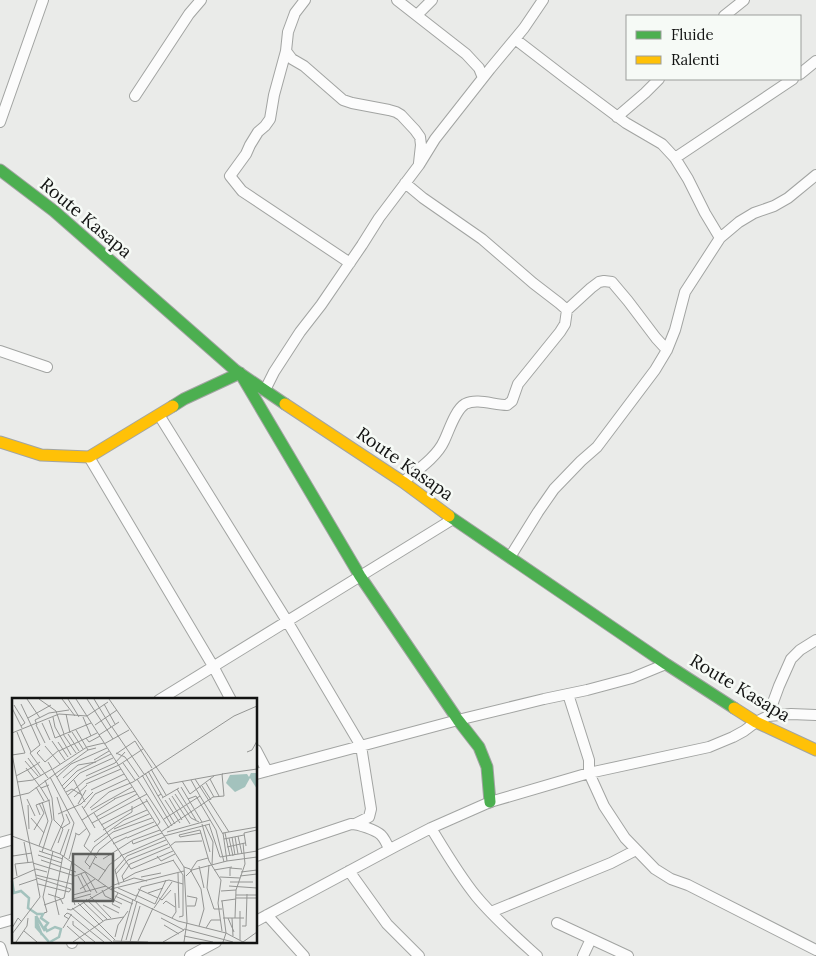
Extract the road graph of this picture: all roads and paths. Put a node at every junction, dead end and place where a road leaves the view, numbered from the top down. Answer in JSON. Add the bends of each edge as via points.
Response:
{"nodes":[{"id":1,"x":44,"y":0,"type":"edge"},
{"id":2,"x":201,"y":0,"type":"edge"},
{"id":3,"x":305,"y":0,"type":"edge"},
{"id":4,"x":397,"y":0,"type":"edge"},
{"id":5,"x":432,"y":0,"type":"edge"},
{"id":6,"x":544,"y":0,"type":"edge"},
{"id":7,"x":744,"y":0,"type":"edge"},
{"id":8,"x":725,"y":15,"type":"edge"},
{"id":9,"x":417,"y":16,"type":"junction"},
{"id":10,"x":516,"y":39,"type":"junction"},
{"id":11,"x":286,"y":51,"type":"junction"},
{"id":12,"x":816,"y":61,"type":"edge"},
{"id":13,"x":801,"y":73,"type":"edge"},
{"id":14,"x":483,"y":78,"type":"junction"},
{"id":15,"x":658,"y":80,"type":"edge"},
{"id":16,"x":792,"y":80,"type":"edge"},
{"id":17,"x":135,"y":96,"type":"dead end"},
{"id":18,"x":617,"y":117,"type":"junction"},
{"id":19,"x":0,"y":122,"type":"edge"},
{"id":20,"x":675,"y":158,"type":"junction"},
{"id":21,"x":419,"y":165,"type":"junction"},
{"id":22,"x":0,"y":170,"type":"edge"},
{"id":23,"x":816,"y":175,"type":"edge"},
{"id":24,"x":405,"y":183,"type":"junction"},
{"id":25,"x":720,"y":238,"type":"junction"},
{"id":26,"x":350,"y":263,"type":"junction"},
{"id":27,"x":567,"y":310,"type":"junction"},
{"id":28,"x":0,"y":350,"type":"edge"},
{"id":29,"x":667,"y":350,"type":"junction"},
{"id":30,"x":47,"y":367,"type":"dead end"},
{"id":31,"x":240,"y":373,"type":"junction"},
{"id":32,"x":265,"y":390,"type":"junction"},
{"id":33,"x":159,"y":414,"type":"junction"},
{"id":34,"x":0,"y":442,"type":"edge"},
{"id":35,"x":89,"y":457,"type":"junction"},
{"id":36,"x":403,"y":482,"type":"junction"},
{"id":37,"x":453,"y":519,"type":"junction"},
{"id":38,"x":510,"y":557,"type":"junction"},
{"id":39,"x":360,"y":576,"type":"junction"},
{"id":40,"x":287,"y":622,"type":"junction"},
{"id":41,"x":816,"y":640,"type":"edge"},
{"id":42,"x":666,"y":664,"type":"junction"},
{"id":43,"x":213,"y":666,"type":"junction"},
{"id":44,"x":568,"y":694,"type":"junction"},
{"id":45,"x":162,"y":698,"type":"edge"},
{"id":46,"x":230,"y":698,"type":"edge"},
{"id":47,"x":816,"y":715,"type":"edge"},
{"id":48,"x":768,"y":716,"type":"junction"},
{"id":49,"x":458,"y":720,"type":"junction"},
{"id":50,"x":756,"y":722,"type":"junction"},
{"id":51,"x":361,"y":746,"type":"junction"},
{"id":52,"x":816,"y":750,"type":"edge"},
{"id":53,"x":258,"y":754,"type":"edge"},
{"id":54,"x":267,"y":771,"type":"junction"},
{"id":55,"x":258,"y":773,"type":"edge"},
{"id":56,"x":589,"y":773,"type":"junction"},
{"id":57,"x":490,"y":802,"type":"junction"},
{"id":58,"x":355,"y":824,"type":"junction"},
{"id":59,"x":431,"y":828,"type":"junction"},
{"id":60,"x":389,"y":849,"type":"junction"},
{"id":61,"x":636,"y":850,"type":"junction"},
{"id":62,"x":258,"y":854,"type":"edge"},
{"id":63,"x":349,"y":871,"type":"junction"},
{"id":64,"x":491,"y":912,"type":"junction"},
{"id":65,"x":267,"y":915,"type":"junction"},
{"id":66,"x":12,"y":920,"type":"edge"},
{"id":67,"x":258,"y":920,"type":"edge"},
{"id":68,"x":556,"y":923,"type":"dead end"},
{"id":69,"x":0,"y":924,"type":"edge"},
{"id":70,"x":591,"y":939,"type":"junction"},
{"id":71,"x":212,"y":944,"type":"edge"},
{"id":72,"x":0,"y":947,"type":"edge"},
{"id":73,"x":816,"y":950,"type":"edge"},
{"id":74,"x":3,"y":956,"type":"edge"},
{"id":75,"x":190,"y":956,"type":"edge"},
{"id":76,"x":304,"y":956,"type":"edge"},
{"id":77,"x":420,"y":956,"type":"edge"},
{"id":78,"x":537,"y":956,"type":"edge"},
{"id":79,"x":583,"y":956,"type":"edge"},
{"id":80,"x":628,"y":956,"type":"edge"}],
"edges":[{"from":1,"to":19,"type":"street"},
{"from":2,"to":17,"type":"street"},
{"from":3,"to":11,"type":"street","via":[[295,13]]},
{"from":4,"to":9,"type":"street"},
{"from":5,"to":9,"type":"street"},
{"from":6,"to":10,"type":"street"},
{"from":7,"to":8,"type":"street"},
{"from":9,"to":14,"type":"street","via":[[466,54],[479,68]]},
{"from":10,"to":14,"type":"street"},
{"from":10,"to":18,"type":"street"},
{"from":11,"to":21,"type":"street","via":[[343,100],[400,115],[420,137]]},
{"from":11,"to":26,"type":"street","via":[[270,118],[230,176],[242,191]]},
{"from":12,"to":13,"type":"street"},
{"from":14,"to":21,"type":"street","via":[[435,139]]},
{"from":15,"to":18,"type":"street"},
{"from":16,"to":20,"type":"street"},
{"from":18,"to":20,"type":"street","via":[[662,144]]},
{"from":20,"to":25,"type":"street"},
{"from":21,"to":24,"type":"street"},
{"from":22,"to":31,"type":"main road","name":"Route Kasapa","via":[[54,212]]},
{"from":23,"to":25,"type":"street","via":[[788,198],[746,217]]},
{"from":24,"to":26,"type":"street"},
{"from":24,"to":27,"type":"street","via":[[482,239]]},
{"from":25,"to":29,"type":"street","via":[[685,292]]},
{"from":26,"to":32,"type":"street","via":[[300,332]]},
{"from":27,"to":29,"type":"street","via":[[598,282],[612,282]]},
{"from":27,"to":36,"type":"street","via":[[565,324],[518,384],[512,401],[507,405],[473,402],[464,405],[437,452]]},
{"from":28,"to":30,"type":"street"},
{"from":29,"to":38,"type":"street","via":[[598,447],[554,488]]},
{"from":31,"to":32,"type":"main road","name":"Route Kasapa"},
{"from":31,"to":33,"type":"main road"},
{"from":31,"to":39,"type":"main road"},
{"from":32,"to":36,"type":"main road","name":"Route Kasapa"},
{"from":33,"to":35,"type":"main road"},
{"from":33,"to":40,"type":"street"},
{"from":34,"to":35,"type":"main road","via":[[41,455]]},
{"from":35,"to":43,"type":"street"},
{"from":36,"to":37,"type":"main road","name":"Route Kasapa"},
{"from":37,"to":38,"type":"main road","name":"Route Kasapa"},
{"from":37,"to":39,"type":"street"},
{"from":38,"to":42,"type":"main road","name":"Route Kasapa"},
{"from":39,"to":40,"type":"street"},
{"from":39,"to":49,"type":"main road"},
{"from":40,"to":43,"type":"street"},
{"from":40,"to":51,"type":"street"},
{"from":41,"to":48,"type":"street","via":[[791,659]]},
{"from":42,"to":44,"type":"street","via":[[632,678]]},
{"from":42,"to":50,"type":"main road","name":"Route Kasapa"},
{"from":43,"to":45,"type":"street"},
{"from":43,"to":46,"type":"street"},
{"from":44,"to":49,"type":"street"},
{"from":44,"to":56,"type":"street","via":[[589,760]]},
{"from":47,"to":48,"type":"street"},
{"from":48,"to":50,"type":"street"},
{"from":49,"to":51,"type":"street"},
{"from":49,"to":57,"type":"main road","via":[[483,756]]},
{"from":50,"to":52,"type":"main road","name":"Route Kasapa"},
{"from":50,"to":56,"type":"street","via":[[709,747]]},
{"from":51,"to":54,"type":"street"},
{"from":51,"to":58,"type":"street","via":[[371,809],[369,817]]},
{"from":53,"to":54,"type":"street"},
{"from":54,"to":55,"type":"street"},
{"from":56,"to":57,"type":"street"},
{"from":56,"to":61,"type":"street","via":[[604,806]]},
{"from":57,"to":59,"type":"street"},
{"from":58,"to":60,"type":"street","via":[[380,834]]},
{"from":58,"to":62,"type":"street"},
{"from":59,"to":60,"type":"street"},
{"from":59,"to":64,"type":"street","via":[[456,868]]},
{"from":60,"to":63,"type":"street"},
{"from":61,"to":64,"type":"street"},
{"from":61,"to":73,"type":"street","via":[[655,869],[671,879]]},
{"from":63,"to":65,"type":"street"},
{"from":63,"to":77,"type":"street","via":[[387,924]]},
{"from":64,"to":78,"type":"street"},
{"from":65,"to":67,"type":"street"},
{"from":65,"to":76,"type":"street"},
{"from":66,"to":69,"type":"street"},
{"from":68,"to":70,"type":"street"},
{"from":70,"to":79,"type":"street"},
{"from":70,"to":80,"type":"street"},
{"from":71,"to":75,"type":"street"},
{"from":72,"to":74,"type":"street"}]}
